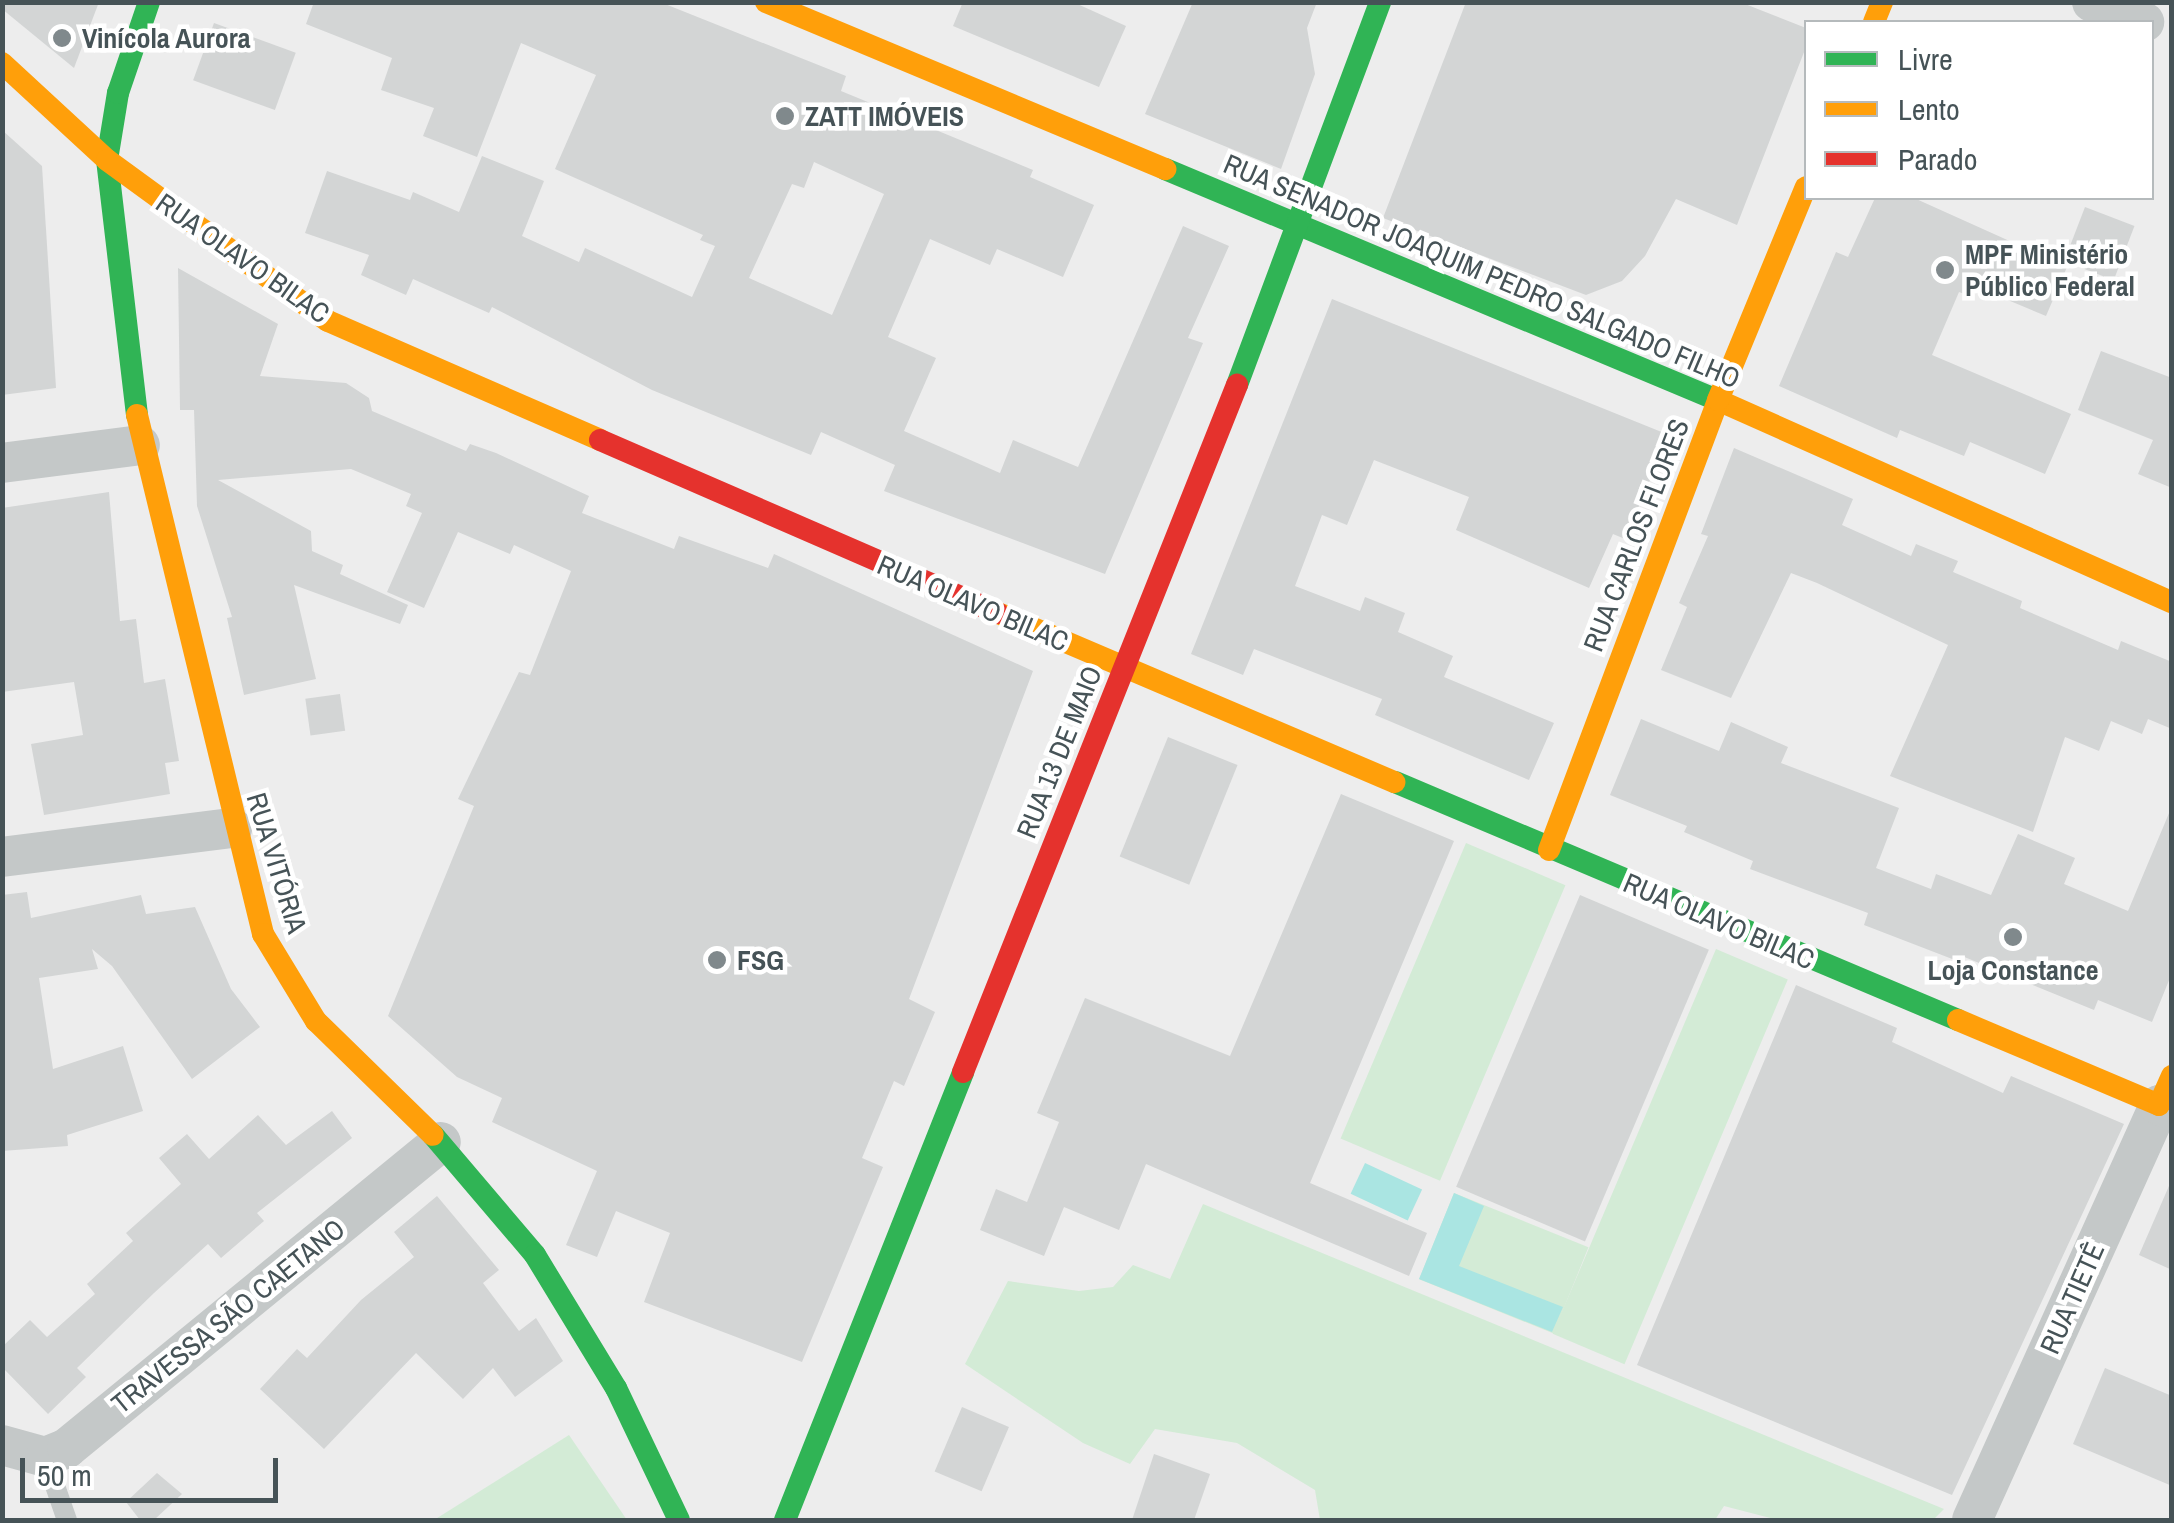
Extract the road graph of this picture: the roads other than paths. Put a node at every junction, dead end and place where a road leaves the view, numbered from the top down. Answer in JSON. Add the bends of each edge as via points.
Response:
{"nodes":[{"id":1,"x":149,"y":2,"type":"edge"},
{"id":2,"x":766,"y":2,"type":"edge"},
{"id":3,"x":1380,"y":2,"type":"edge"},
{"id":4,"x":2092,"y":2,"type":"edge"},
{"id":5,"x":2139,"y":20,"type":"edge"},
{"id":6,"x":2,"y":62,"type":"edge"},
{"id":7,"x":106,"y":160,"type":"junction"},
{"id":8,"x":1804,"y":193,"type":"edge"},
{"id":9,"x":1299,"y":228,"type":"junction"},
{"id":10,"x":1718,"y":400,"type":"junction"},
{"id":11,"x":140,"y":445,"type":"junction"},
{"id":12,"x":2,"y":463,"type":"edge"},
{"id":13,"x":2172,"y":602,"type":"edge"},
{"id":14,"x":1124,"y":668,"type":"junction"},
{"id":15,"x":232,"y":828,"type":"junction"},
{"id":16,"x":1549,"y":850,"type":"junction"},
{"id":17,"x":2,"y":857,"type":"edge"},
{"id":18,"x":2167,"y":1097,"type":"edge"},
{"id":19,"x":441,"y":1142,"type":"junction"},
{"id":20,"x":2,"y":1445,"type":"edge"},
{"id":21,"x":45,"y":1457,"type":"junction"},
{"id":22,"x":67,"y":1520,"type":"edge"},
{"id":23,"x":679,"y":1520,"type":"edge"},
{"id":24,"x":785,"y":1520,"type":"edge"},
{"id":25,"x":1972,"y":1520,"type":"edge"}],
"edges":[{"from":1,"to":7,"type":"main road","name":"RUA VITÓRIA","via":[[118,93]]},
{"from":2,"to":9,"type":"main road","name":"RUA SENADOR JOAQUIM PEDRO SALGADO FILHO"},
{"from":3,"to":9,"type":"main road","name":"RUA 13 DE MAIO"},
{"from":4,"to":5,"type":"street"},
{"from":6,"to":7,"type":"main road","name":"RUA OLAVO BILAC"},
{"from":7,"to":11,"type":"main road","name":"RUA VITÓRIA"},
{"from":7,"to":14,"type":"main road","name":"RUA OLAVO BILAC","via":[[328,321]]},
{"from":8,"to":10,"type":"main road","name":"RUA CARLOS FLORES"},
{"from":9,"to":10,"type":"main road","name":"RUA SENADOR JOAQUIM PEDRO SALGADO FILHO"},
{"from":9,"to":14,"type":"main road","name":"RUA 13 DE MAIO"},
{"from":10,"to":13,"type":"main road","name":"RUA SENADOR JOAQUIM PEDRO SALGADO FILHO"},
{"from":10,"to":16,"type":"main road","name":"RUA CARLOS FLORES"},
{"from":11,"to":12,"type":"street"},
{"from":11,"to":15,"type":"main road","name":"RUA VITÓRIA"},
{"from":14,"to":16,"type":"main road","name":"RUA OLAVO BILAC"},
{"from":14,"to":24,"type":"main road","name":"RUA 13 DE MAIO"},
{"from":15,"to":17,"type":"street"},
{"from":15,"to":19,"type":"main road","name":"RUA VITÓRIA","via":[[264,934],[288,983],[316,1021]]},
{"from":16,"to":18,"type":"main road","name":"RUA OLAVO BILAC"},
{"from":18,"to":25,"type":"street","name":"RUA TIETÊ"},
{"from":19,"to":21,"type":"street","name":"TRAVESSA SÃO CAETANO","via":[[67,1448]]},
{"from":19,"to":23,"type":"main road","name":"RUA VITÓRIA","via":[[494,1200],[571,1308]]},
{"from":20,"to":21,"type":"street"},
{"from":21,"to":22,"type":"lane"}]}
